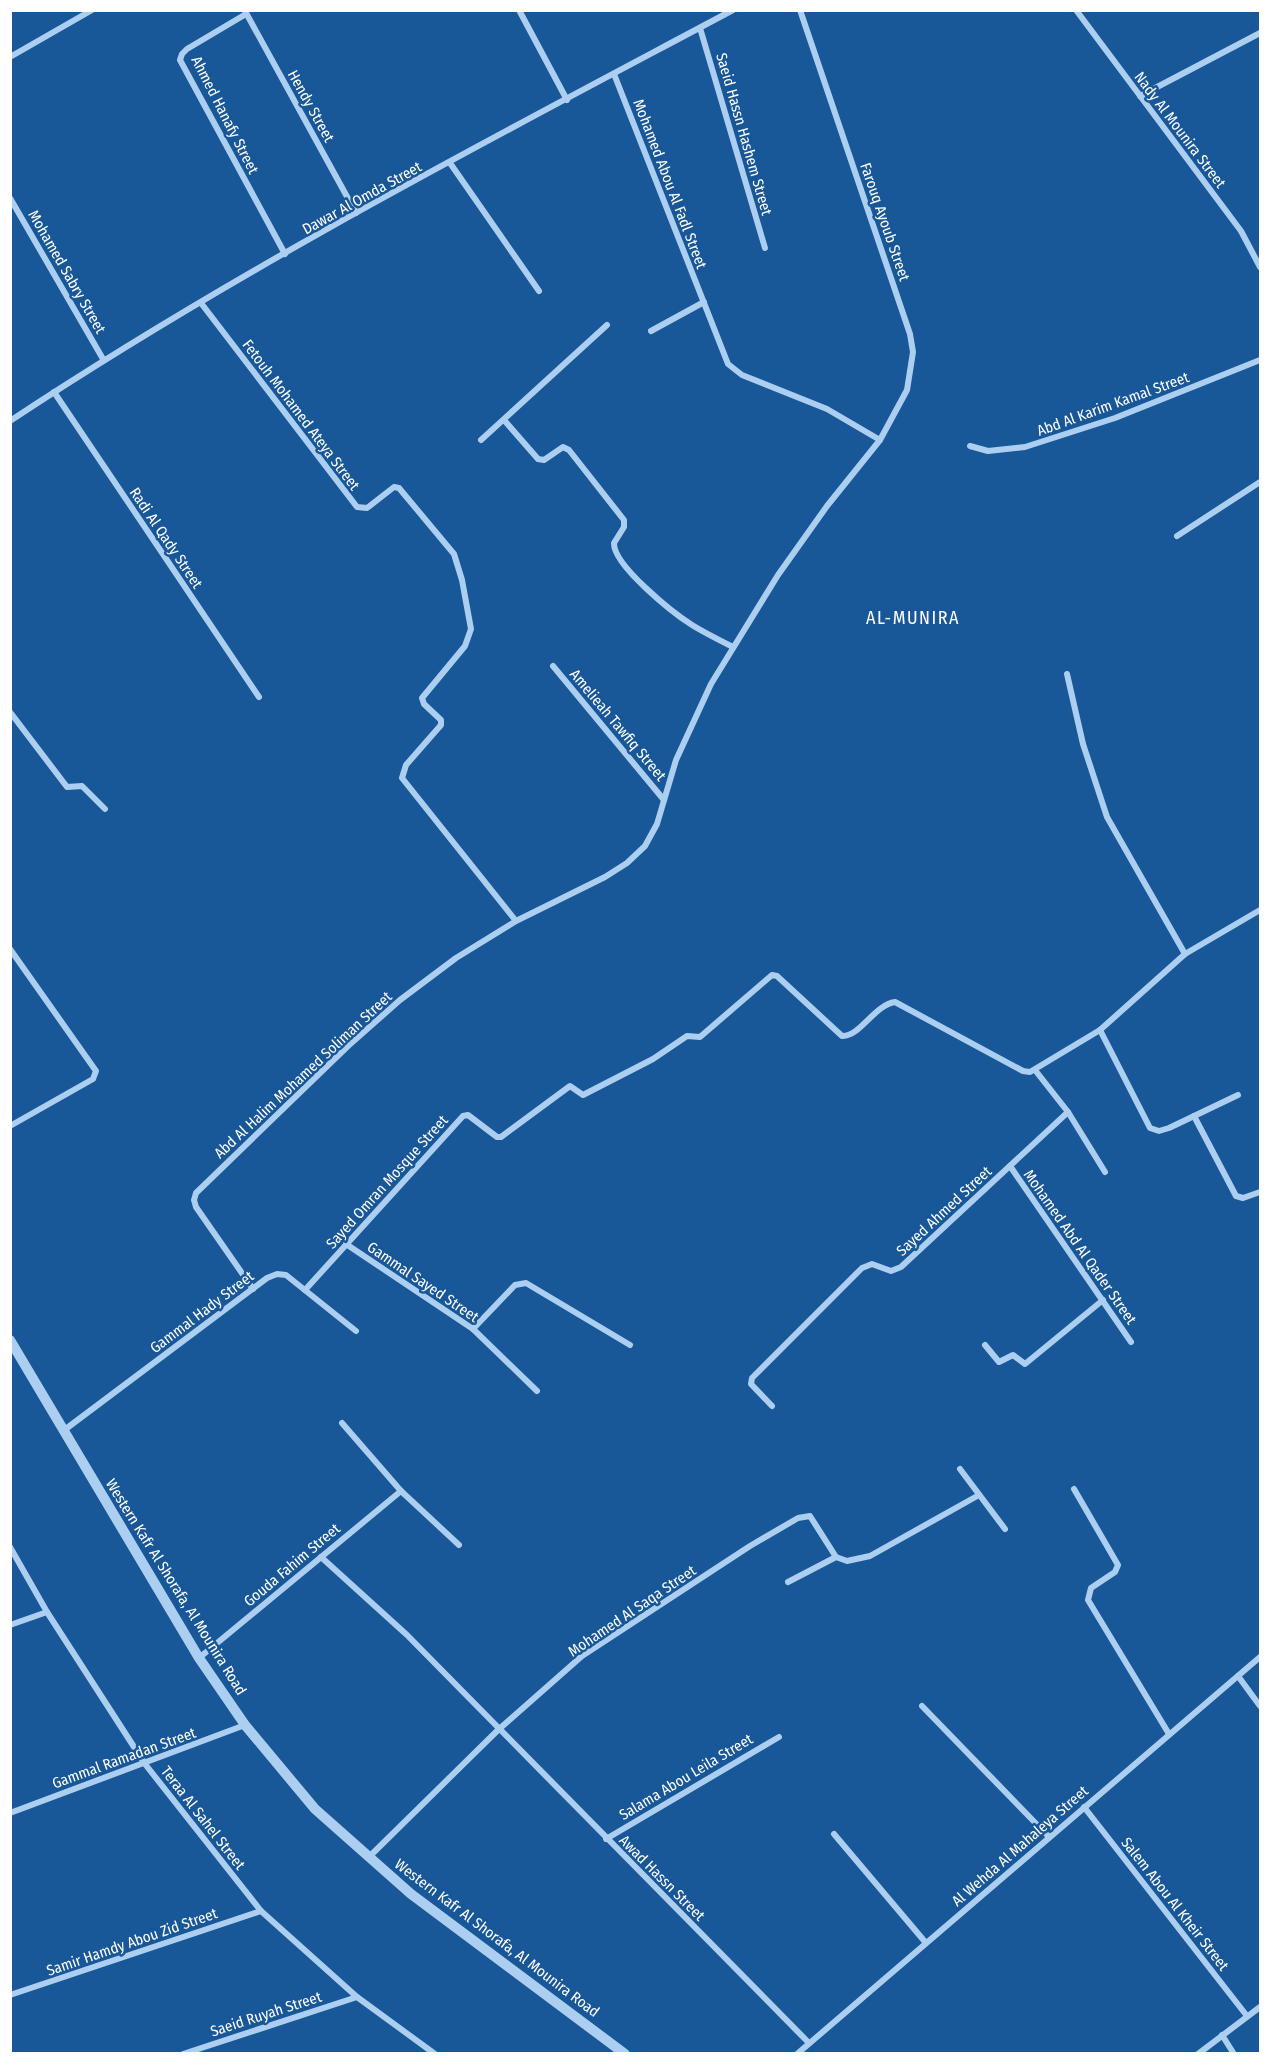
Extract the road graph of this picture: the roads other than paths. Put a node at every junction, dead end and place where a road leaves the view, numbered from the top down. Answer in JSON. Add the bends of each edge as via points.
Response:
{"nodes":[{"id":1,"x":92,"y":10,"type":"edge"},
{"id":2,"x":519,"y":10,"type":"edge"},
{"id":3,"x":733,"y":10,"type":"edge"},
{"id":4,"x":800,"y":10,"type":"edge"},
{"id":5,"x":1076,"y":10,"type":"edge"},
{"id":6,"x":246,"y":12,"type":"edge"},
{"id":7,"x":700,"y":28,"type":"junction"},
{"id":8,"x":1260,"y":33,"type":"edge"},
{"id":9,"x":10,"y":57,"type":"edge"},
{"id":10,"x":614,"y":74,"type":"junction"},
{"id":11,"x":1140,"y":96,"type":"junction"},
{"id":12,"x":567,"y":100,"type":"junction"},
{"id":13,"x":450,"y":163,"type":"junction"},
{"id":14,"x":10,"y":198,"type":"edge"},
{"id":15,"x":356,"y":213,"type":"junction"},
{"id":16,"x":765,"y":248,"type":"dead end"},
{"id":17,"x":285,"y":254,"type":"junction"},
{"id":18,"x":1260,"y":267,"type":"edge"},
{"id":19,"x":539,"y":291,"type":"dead end"},
{"id":20,"x":704,"y":302,"type":"junction"},
{"id":21,"x":201,"y":303,"type":"junction"},
{"id":22,"x":607,"y":325,"type":"dead end"},
{"id":23,"x":651,"y":331,"type":"dead end"},
{"id":24,"x":103,"y":359,"type":"junction"},
{"id":25,"x":1260,"y":360,"type":"edge"},
{"id":26,"x":54,"y":392,"type":"junction"},
{"id":27,"x":504,"y":420,"type":"junction"},
{"id":28,"x":10,"y":421,"type":"edge"},
{"id":29,"x":481,"y":440,"type":"dead end"},
{"id":30,"x":880,"y":440,"type":"junction"},
{"id":31,"x":970,"y":446,"type":"dead end"},
{"id":32,"x":1260,"y":482,"type":"edge"},
{"id":33,"x":1177,"y":536,"type":"dead end"},
{"id":34,"x":733,"y":647,"type":"junction"},
{"id":35,"x":553,"y":666,"type":"dead end"},
{"id":36,"x":1067,"y":674,"type":"dead end"},
{"id":37,"x":259,"y":697,"type":"dead end"},
{"id":38,"x":10,"y":712,"type":"edge"},
{"id":39,"x":664,"y":800,"type":"junction"},
{"id":40,"x":105,"y":809,"type":"dead end"},
{"id":41,"x":1260,"y":910,"type":"edge"},
{"id":42,"x":516,"y":921,"type":"junction"},
{"id":43,"x":10,"y":949,"type":"edge"},
{"id":44,"x":1185,"y":954,"type":"junction"},
{"id":45,"x":1100,"y":1030,"type":"junction"},
{"id":46,"x":1035,"y":1070,"type":"junction"},
{"id":47,"x":1238,"y":1095,"type":"dead end"},
{"id":48,"x":1068,"y":1112,"type":"junction"},
{"id":49,"x":1194,"y":1116,"type":"junction"},
{"id":50,"x":10,"y":1126,"type":"edge"},
{"id":51,"x":1010,"y":1166,"type":"junction"},
{"id":52,"x":1105,"y":1172,"type":"dead end"},
{"id":53,"x":1260,"y":1192,"type":"edge"},
{"id":54,"x":346,"y":1244,"type":"junction"},
{"id":55,"x":253,"y":1289,"type":"junction"},
{"id":56,"x":305,"y":1290,"type":"junction"},
{"id":57,"x":1102,"y":1300,"type":"junction"},
{"id":58,"x":473,"y":1329,"type":"junction"},
{"id":59,"x":356,"y":1331,"type":"dead end"},
{"id":60,"x":10,"y":1340,"type":"edge"},
{"id":61,"x":1131,"y":1342,"type":"dead end"},
{"id":62,"x":630,"y":1345,"type":"dead end"},
{"id":63,"x":985,"y":1345,"type":"dead end"},
{"id":64,"x":537,"y":1391,"type":"dead end"},
{"id":65,"x":772,"y":1406,"type":"dead end"},
{"id":66,"x":342,"y":1423,"type":"dead end"},
{"id":67,"x":63,"y":1431,"type":"junction"},
{"id":68,"x":960,"y":1469,"type":"dead end"},
{"id":69,"x":1074,"y":1489,"type":"dead end"},
{"id":70,"x":401,"y":1491,"type":"junction"},
{"id":71,"x":979,"y":1495,"type":"junction"},
{"id":72,"x":1005,"y":1529,"type":"dead end"},
{"id":73,"x":459,"y":1545,"type":"dead end"},
{"id":74,"x":10,"y":1547,"type":"edge"},
{"id":75,"x":321,"y":1557,"type":"junction"},
{"id":76,"x":836,"y":1557,"type":"junction"},
{"id":77,"x":788,"y":1582,"type":"dead end"},
{"id":78,"x":47,"y":1612,"type":"junction"},
{"id":79,"x":10,"y":1625,"type":"edge"},
{"id":80,"x":1260,"y":1657,"type":"edge"},
{"id":81,"x":199,"y":1658,"type":"junction"},
{"id":82,"x":1238,"y":1676,"type":"junction"},
{"id":83,"x":922,"y":1706,"type":"dead end"},
{"id":84,"x":1260,"y":1706,"type":"edge"},
{"id":85,"x":245,"y":1725,"type":"junction"},
{"id":86,"x":498,"y":1730,"type":"junction"},
{"id":87,"x":1169,"y":1734,"type":"junction"},
{"id":88,"x":779,"y":1737,"type":"dead end"},
{"id":89,"x":145,"y":1764,"type":"junction"},
{"id":90,"x":1084,"y":1807,"type":"junction"},
{"id":91,"x":10,"y":1813,"type":"edge"},
{"id":92,"x":834,"y":1834,"type":"dead end"},
{"id":93,"x":1049,"y":1837,"type":"junction"},
{"id":94,"x":606,"y":1839,"type":"junction"},
{"id":95,"x":369,"y":1857,"type":"junction"},
{"id":96,"x":261,"y":1911,"type":"junction"},
{"id":97,"x":926,"y":1943,"type":"junction"},
{"id":98,"x":10,"y":1995,"type":"edge"},
{"id":99,"x":357,"y":1997,"type":"junction"},
{"id":100,"x":1260,"y":2007,"type":"edge"},
{"id":101,"x":1247,"y":2016,"type":"junction"},
{"id":102,"x":1222,"y":2035,"type":"junction"},
{"id":103,"x":809,"y":2043,"type":"junction"},
{"id":104,"x":183,"y":2054,"type":"edge"},
{"id":105,"x":435,"y":2054,"type":"edge"},
{"id":106,"x":625,"y":2054,"type":"edge"},
{"id":107,"x":796,"y":2054,"type":"edge"},
{"id":108,"x":1198,"y":2054,"type":"edge"},
{"id":109,"x":1234,"y":2054,"type":"edge"}],
"edges":[{"from":1,"to":9,"type":"street"},
{"from":2,"to":12,"type":"street"},
{"from":3,"to":7,"type":"street","name":"Dawar Al Omda Street"},
{"from":4,"to":30,"type":"street","name":"Farouq Ayoub Street","via":[[910,334],[913,352],[907,390]]},
{"from":5,"to":11,"type":"street","name":"Nady Al Mounira Street"},
{"from":6,"to":15,"type":"street","name":"Hendy Street"},
{"from":6,"to":17,"type":"street","name":"Ahmed Hanafy Street","via":[[187,49],[180,60]]},
{"from":7,"to":10,"type":"street","name":"Dawar Al Omda Street"},
{"from":7,"to":16,"type":"street","name":"Saeid Hassn Hashem Street"},
{"from":8,"to":11,"type":"street"},
{"from":10,"to":12,"type":"street","name":"Dawar Al Omda Street"},
{"from":10,"to":20,"type":"street","name":"Mohamed Abou Al Fadl Street"},
{"from":11,"to":18,"type":"street","name":"Nady Al Mounira Street","via":[[1241,231]]},
{"from":12,"to":13,"type":"street","name":"Dawar Al Omda Street"},
{"from":13,"to":15,"type":"street","name":"Dawar Al Omda Street"},
{"from":13,"to":19,"type":"street"},
{"from":14,"to":24,"type":"street","name":"Mohamed Sabry Street"},
{"from":15,"to":17,"type":"street","name":"Dawar Al Omda Street"},
{"from":17,"to":21,"type":"street","name":"Dawar Al Omda Street"},
{"from":20,"to":23,"type":"street"},
{"from":20,"to":30,"type":"street","name":"Mohamed Abou Al Fadl Street","via":[[734,371],[827,409]]},
{"from":21,"to":24,"type":"street","name":"Dawar Al Omda Street"},
{"from":21,"to":42,"type":"street","name":"Fetouh Mohamed Ateya Street","via":[[357,507],[367,508],[394,487],[399,488],[454,554],[471,634],[422,698],[441,725],[406,765],[402,778]]},
{"from":22,"to":27,"type":"street"},
{"from":24,"to":26,"type":"street","name":"Dawar Al Omda Street"},
{"from":25,"to":31,"type":"street","name":"Abd Al Karim Kamal Street","via":[[1115,417],[1025,447],[988,451]]},
{"from":26,"to":28,"type":"street","name":"Dawar Al Omda Street"},
{"from":26,"to":37,"type":"street","name":"Radi Al Qady Street"},
{"from":27,"to":29,"type":"street"},
{"from":27,"to":34,"type":"street","via":[[538,459],[544,460],[563,447],[569,450],[624,520],[614,543],[617,556],[664,604]]},
{"from":30,"to":34,"type":"street","name":"Abd Al Halim Mohamed Soliman Street","via":[[778,575]]},
{"from":32,"to":33,"type":"street"},
{"from":34,"to":39,"type":"street","name":"Abd Al Halim Mohamed Soliman Street","via":[[693,721]]},
{"from":35,"to":39,"type":"street","name":"Amelieah Tawfiq Street"},
{"from":36,"to":44,"type":"street","via":[[1083,744],[1107,817]]},
{"from":38,"to":40,"type":"street","via":[[67,787],[82,786]]},
{"from":39,"to":42,"type":"street","name":"Abd Al Halim Mohamed Soliman Street","via":[[645,846],[627,863]]},
{"from":41,"to":44,"type":"street"},
{"from":42,"to":55,"type":"street","name":"Abd Al Halim Mohamed Soliman Street","via":[[456,958],[400,1000],[196,1193],[196,1207]]},
{"from":43,"to":50,"type":"street","via":[[96,1071],[93,1080]]},
{"from":44,"to":45,"type":"street"},
{"from":45,"to":46,"type":"street"},
{"from":45,"to":49,"type":"street","via":[[1150,1128],[1159,1131]]},
{"from":46,"to":48,"type":"street"},
{"from":46,"to":54,"type":"street","name":"Sayed Omran Mosque Street","via":[[1023,1071],[895,1002],[881,1007],[851,1035],[842,1036],[772,975],[700,1037],[687,1036],[627,1074],[583,1095],[570,1086],[501,1137],[468,1115],[463,1116]]},
{"from":47,"to":49,"type":"street"},
{"from":48,"to":51,"type":"street","name":"Sayed Ahmed Street"},
{"from":48,"to":52,"type":"street"},
{"from":49,"to":53,"type":"street","via":[[1236,1196],[1243,1198]]},
{"from":51,"to":57,"type":"street","name":"Mohamed Abd Al Qader Street"},
{"from":51,"to":65,"type":"street","name":"Sayed Ahmed Street","via":[[901,1267],[891,1271],[872,1264],[862,1268],[757,1373],[751,1384]]},
{"from":54,"to":56,"type":"street","name":"Sayed Omran Mosque Street"},
{"from":54,"to":58,"type":"street","name":"Gammal Sayed Street"},
{"from":55,"to":56,"type":"street","name":"Gammal Hady Street","via":[[277,1274],[286,1275]]},
{"from":55,"to":67,"type":"street","name":"Gammal Hady Street"},
{"from":56,"to":59,"type":"street","name":"Gammal Hady Street"},
{"from":57,"to":61,"type":"street","name":"Mohamed Abd Al Qader Street"},
{"from":57,"to":63,"type":"street","via":[[1023,1364],[1014,1355],[999,1362]]},
{"from":58,"to":62,"type":"street","via":[[515,1285],[526,1283]]},
{"from":58,"to":64,"type":"street","name":"Gammal Sayed Street"},
{"from":60,"to":67,"type":"street","name":"Western Kafr Al Shorafa, Al Mounira Road"},
{"from":66,"to":70,"type":"street"},
{"from":67,"to":81,"type":"street","name":"Western Kafr Al Shorafa, Al Mounira Road"},
{"from":68,"to":71,"type":"street"},
{"from":69,"to":87,"type":"street","via":[[1118,1565],[1115,1572],[1091,1587],[1088,1600]]},
{"from":70,"to":73,"type":"street"},
{"from":70,"to":75,"type":"street","name":"Gouda Fahim Street"},
{"from":71,"to":72,"type":"street"},
{"from":71,"to":76,"type":"street","via":[[870,1556],[847,1561]]},
{"from":74,"to":78,"type":"street","name":"Teraa Al Sahel Street"},
{"from":75,"to":81,"type":"street","name":"Gouda Fahim Street"},
{"from":75,"to":86,"type":"street","name":"Awad Hassn Street","via":[[407,1635]]},
{"from":76,"to":77,"type":"street"},
{"from":76,"to":86,"type":"street","name":"Mohamed Al Saqa Street","via":[[810,1516],[798,1518],[582,1656]]},
{"from":78,"to":79,"type":"street"},
{"from":78,"to":89,"type":"street","name":"Teraa Al Sahel Street"},
{"from":80,"to":82,"type":"street","name":"Al Wehda Al Mahaleya Street"},
{"from":81,"to":85,"type":"street","name":"Western Kafr Al Shorafa, Al Mounira Road"},
{"from":82,"to":84,"type":"street"},
{"from":82,"to":87,"type":"street","name":"Al Wehda Al Mahaleya Street"},
{"from":83,"to":93,"type":"street"},
{"from":85,"to":89,"type":"street","name":"Gammal Ramadan Street"},
{"from":85,"to":95,"type":"street","name":"Western Kafr Al Shorafa, Al Mounira Road","via":[[315,1809]]},
{"from":86,"to":94,"type":"street","name":"Awad Hassn Street"},
{"from":86,"to":95,"type":"street","name":"Mohamed Al Saqa Street"},
{"from":87,"to":90,"type":"street","name":"Al Wehda Al Mahaleya Street"},
{"from":88,"to":94,"type":"street","name":"Salama Abou Leila Street"},
{"from":89,"to":91,"type":"street","name":"Gammal Ramadan Street"},
{"from":89,"to":96,"type":"street","name":"Teraa Al Sahel Street"},
{"from":90,"to":93,"type":"street","name":"Al Wehda Al Mahaleya Street"},
{"from":90,"to":101,"type":"street","name":"Salem Abou Al Kheir Street"},
{"from":92,"to":97,"type":"street"},
{"from":93,"to":97,"type":"street","name":"Al Wehda Al Mahaleya Street"},
{"from":94,"to":103,"type":"street","name":"Awad Hassn Street"},
{"from":95,"to":106,"type":"street","name":"Western Kafr Al Shorafa, Al Mounira Road","via":[[411,1894]]},
{"from":96,"to":98,"type":"street","name":"Samir Hamdy Abou Zid Street"},
{"from":96,"to":99,"type":"street","name":"Teraa Al Sahel Street"},
{"from":97,"to":103,"type":"street","name":"Al Wehda Al Mahaleya Street"},
{"from":99,"to":104,"type":"street","name":"Saeid Ruyah Street"},
{"from":99,"to":105,"type":"street","name":"Teraa Al Sahel Street"},
{"from":100,"to":101,"type":"street"},
{"from":101,"to":102,"type":"street"},
{"from":102,"to":108,"type":"street"},
{"from":102,"to":109,"type":"street"},
{"from":103,"to":107,"type":"street","name":"Al Wehda Al Mahaleya Street"}]}
